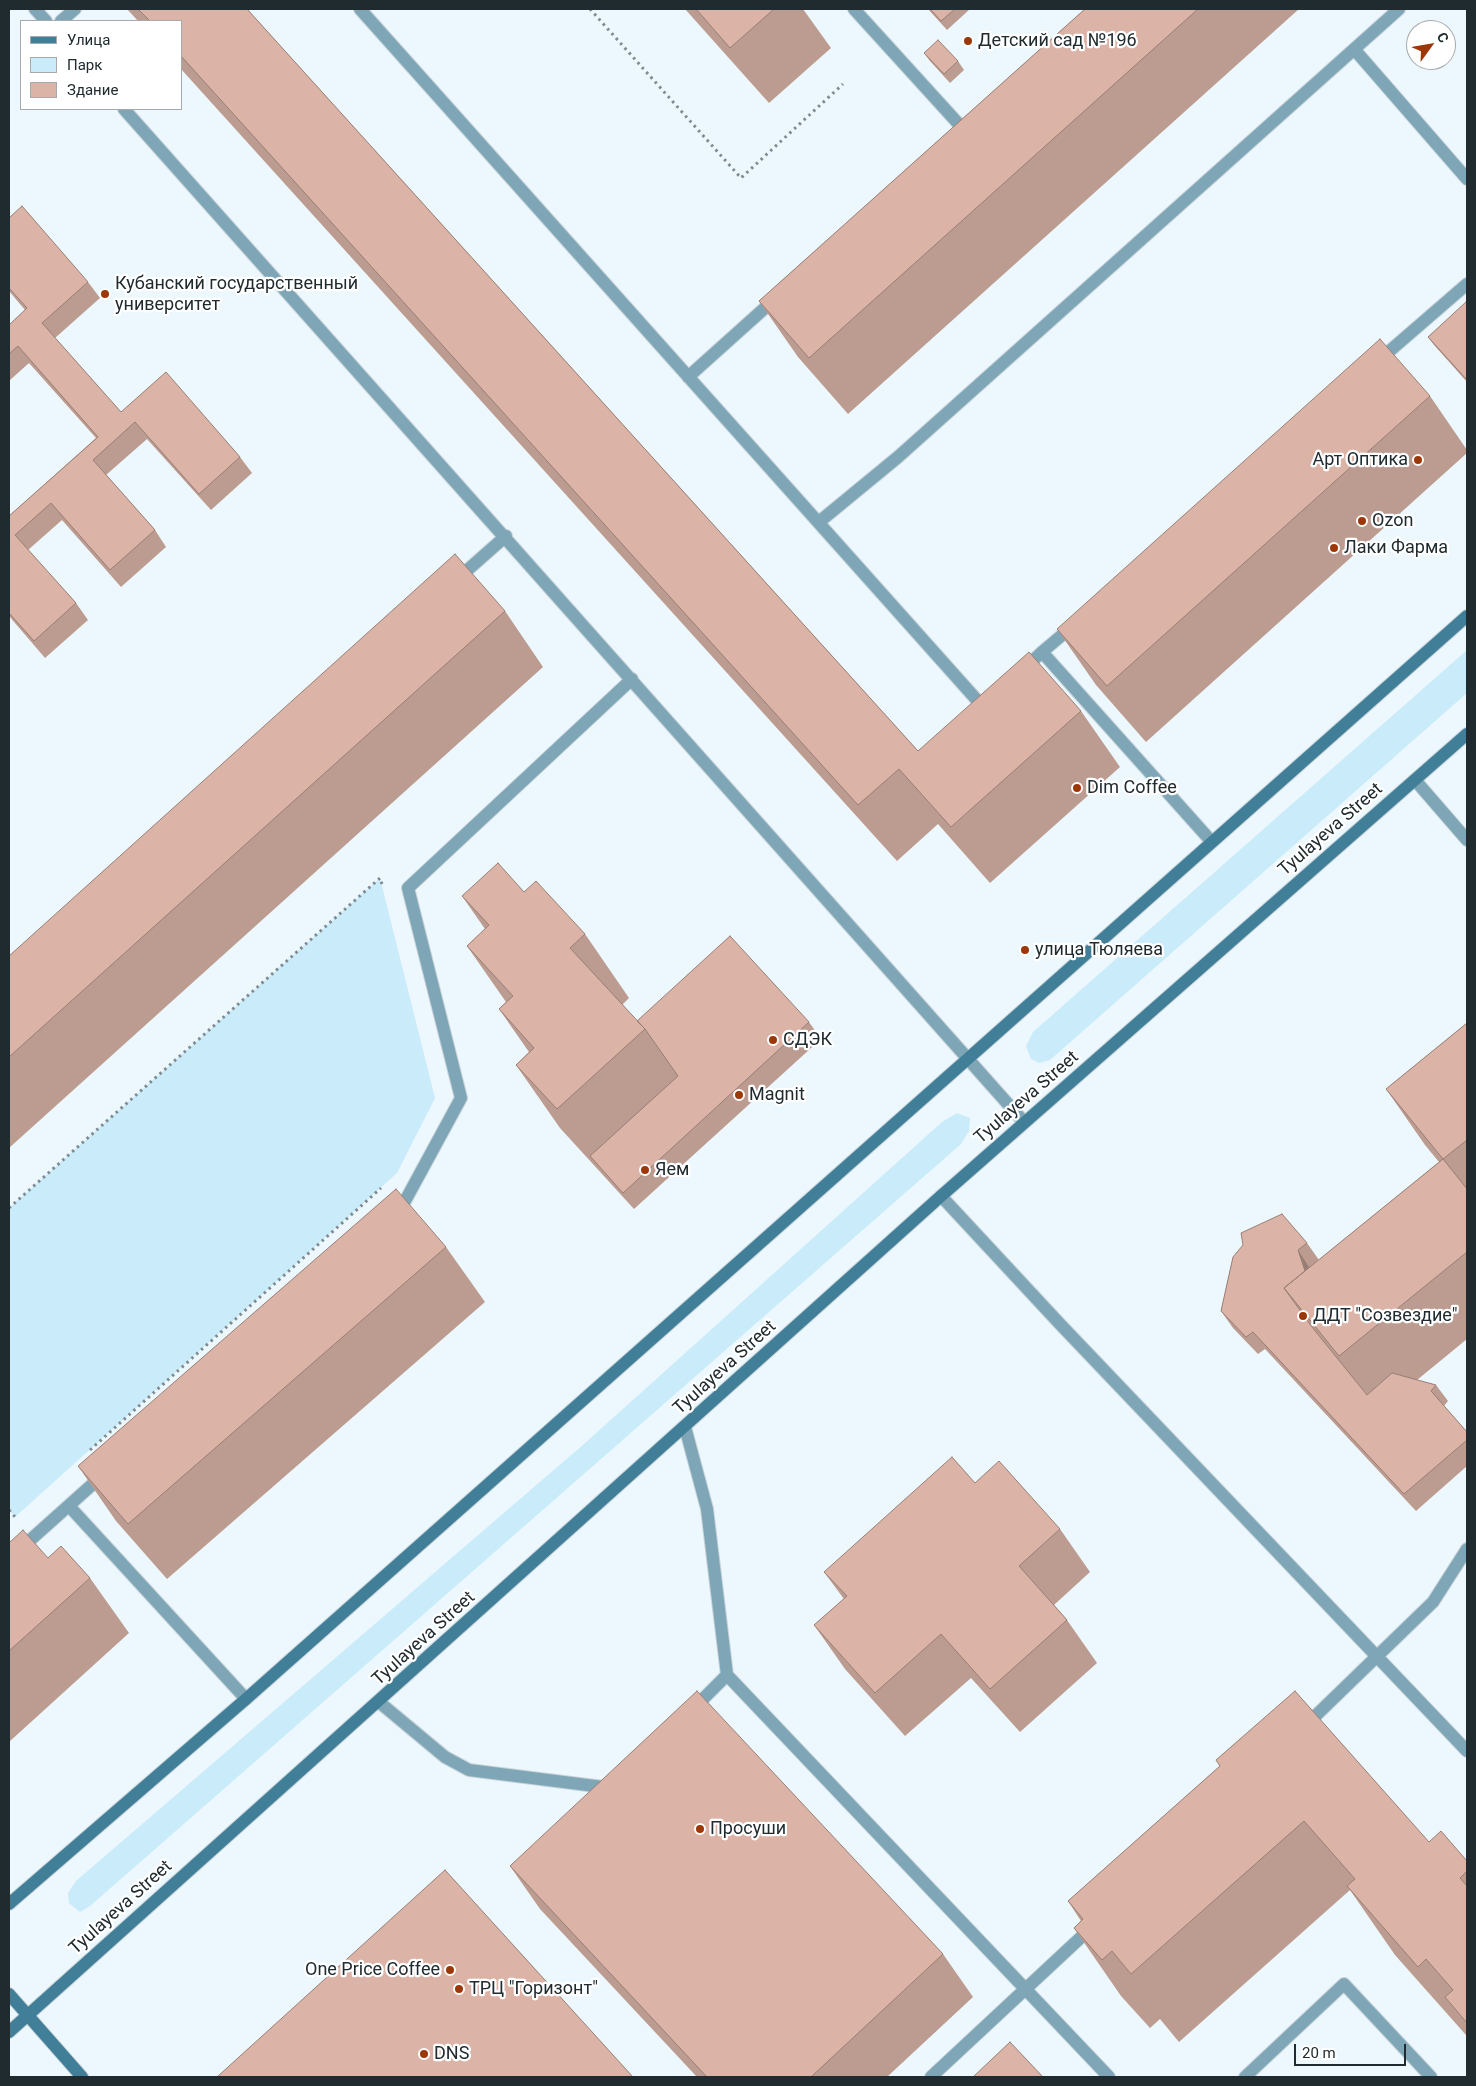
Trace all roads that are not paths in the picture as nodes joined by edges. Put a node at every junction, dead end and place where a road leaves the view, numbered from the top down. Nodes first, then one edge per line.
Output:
1 (35, 9) edge
2 (74, 9) edge
3 (360, 9) edge
4 (854, 9) edge
5 (1399, 9) edge
6 (45, 20) edge
7 (62, 20) edge
8 (1354, 48) junction
9 (125, 110) edge
10 (965, 131) edge
11 (1467, 179) edge
12 (1467, 284) edge
13 (783, 292) edge
14 (1370, 368) edge
15 (688, 377) junction
16 (819, 522) junction
17 (506, 536) junction
18 (446, 589) edge
19 (1087, 613) edge
20 (1467, 616) edge
21 (1042, 652) junction
22 (632, 679) junction
23 (1010, 683) edge
24 (997, 695) edge
25 (1467, 734) edge
26 (1415, 780) junction
27 (1467, 840) edge
28 (1212, 841) junction
29 (968, 1058) junction
30 (1024, 1122) junction
31 (941, 1196) junction
32 (389, 1223) edge
33 (686, 1427) junction
34 (114, 1466) edge
35 (69, 1506) junction
36 (1467, 1549) edge
37 (9, 1559) edge
38 (1378, 1657) junction
39 (727, 1674) junction
40 (246, 1699) junction
41 (379, 1702) junction
42 (679, 1722) edge
43 (1298, 1732) edge
44 (1467, 1751) edge
45 (617, 1782) edge
46 (9, 1904) edge
47 (1104, 1916) edge
48 (1024, 1990) junction
49 (9, 1994) edge
50 (27, 2015) junction
51 (9, 2032) edge
52 (82, 2077) edge
53 (931, 2077) edge
54 (1109, 2077) edge
55 (1246, 2077) edge
56 (1431, 2077) edge

1 - 6 lane
2 - 7 lane
3 - 15 lane
4 - 10 lane
5 - 8 lane
8 - 11 lane
8 - 16 lane
9 - 17 lane
12 - 14 lane
13 - 15 lane
15 - 16 lane
16 - 24 lane
17 - 18 lane
17 - 22 lane
19 - 21 lane
20 - 28 main road
21 - 23 lane
21 - 28 lane
22 - 29 lane
22 - 32 lane
25 - 26 main road, Tyulayeva Street
26 - 27 lane
26 - 30 main road, Tyulayeva Street
28 - 29 main road
29 - 30 lane
29 - 40 main road
30 - 31 main road, Tyulayeva Street
31 - 33 main road, Tyulayeva Street
31 - 38 lane
33 - 39 lane
33 - 41 main road, Tyulayeva Street
34 - 35 lane
35 - 37 lane
35 - 40 lane
36 - 38 lane
38 - 43 lane
38 - 44 lane
39 - 42 lane
39 - 48 lane
40 - 46 main road
41 - 45 lane
41 - 50 main road, Tyulayeva Street
47 - 48 lane
48 - 53 lane
48 - 54 lane
49 - 50 main road
50 - 51 main road, Tyulayeva Street
50 - 52 main road
55 - 56 lane

